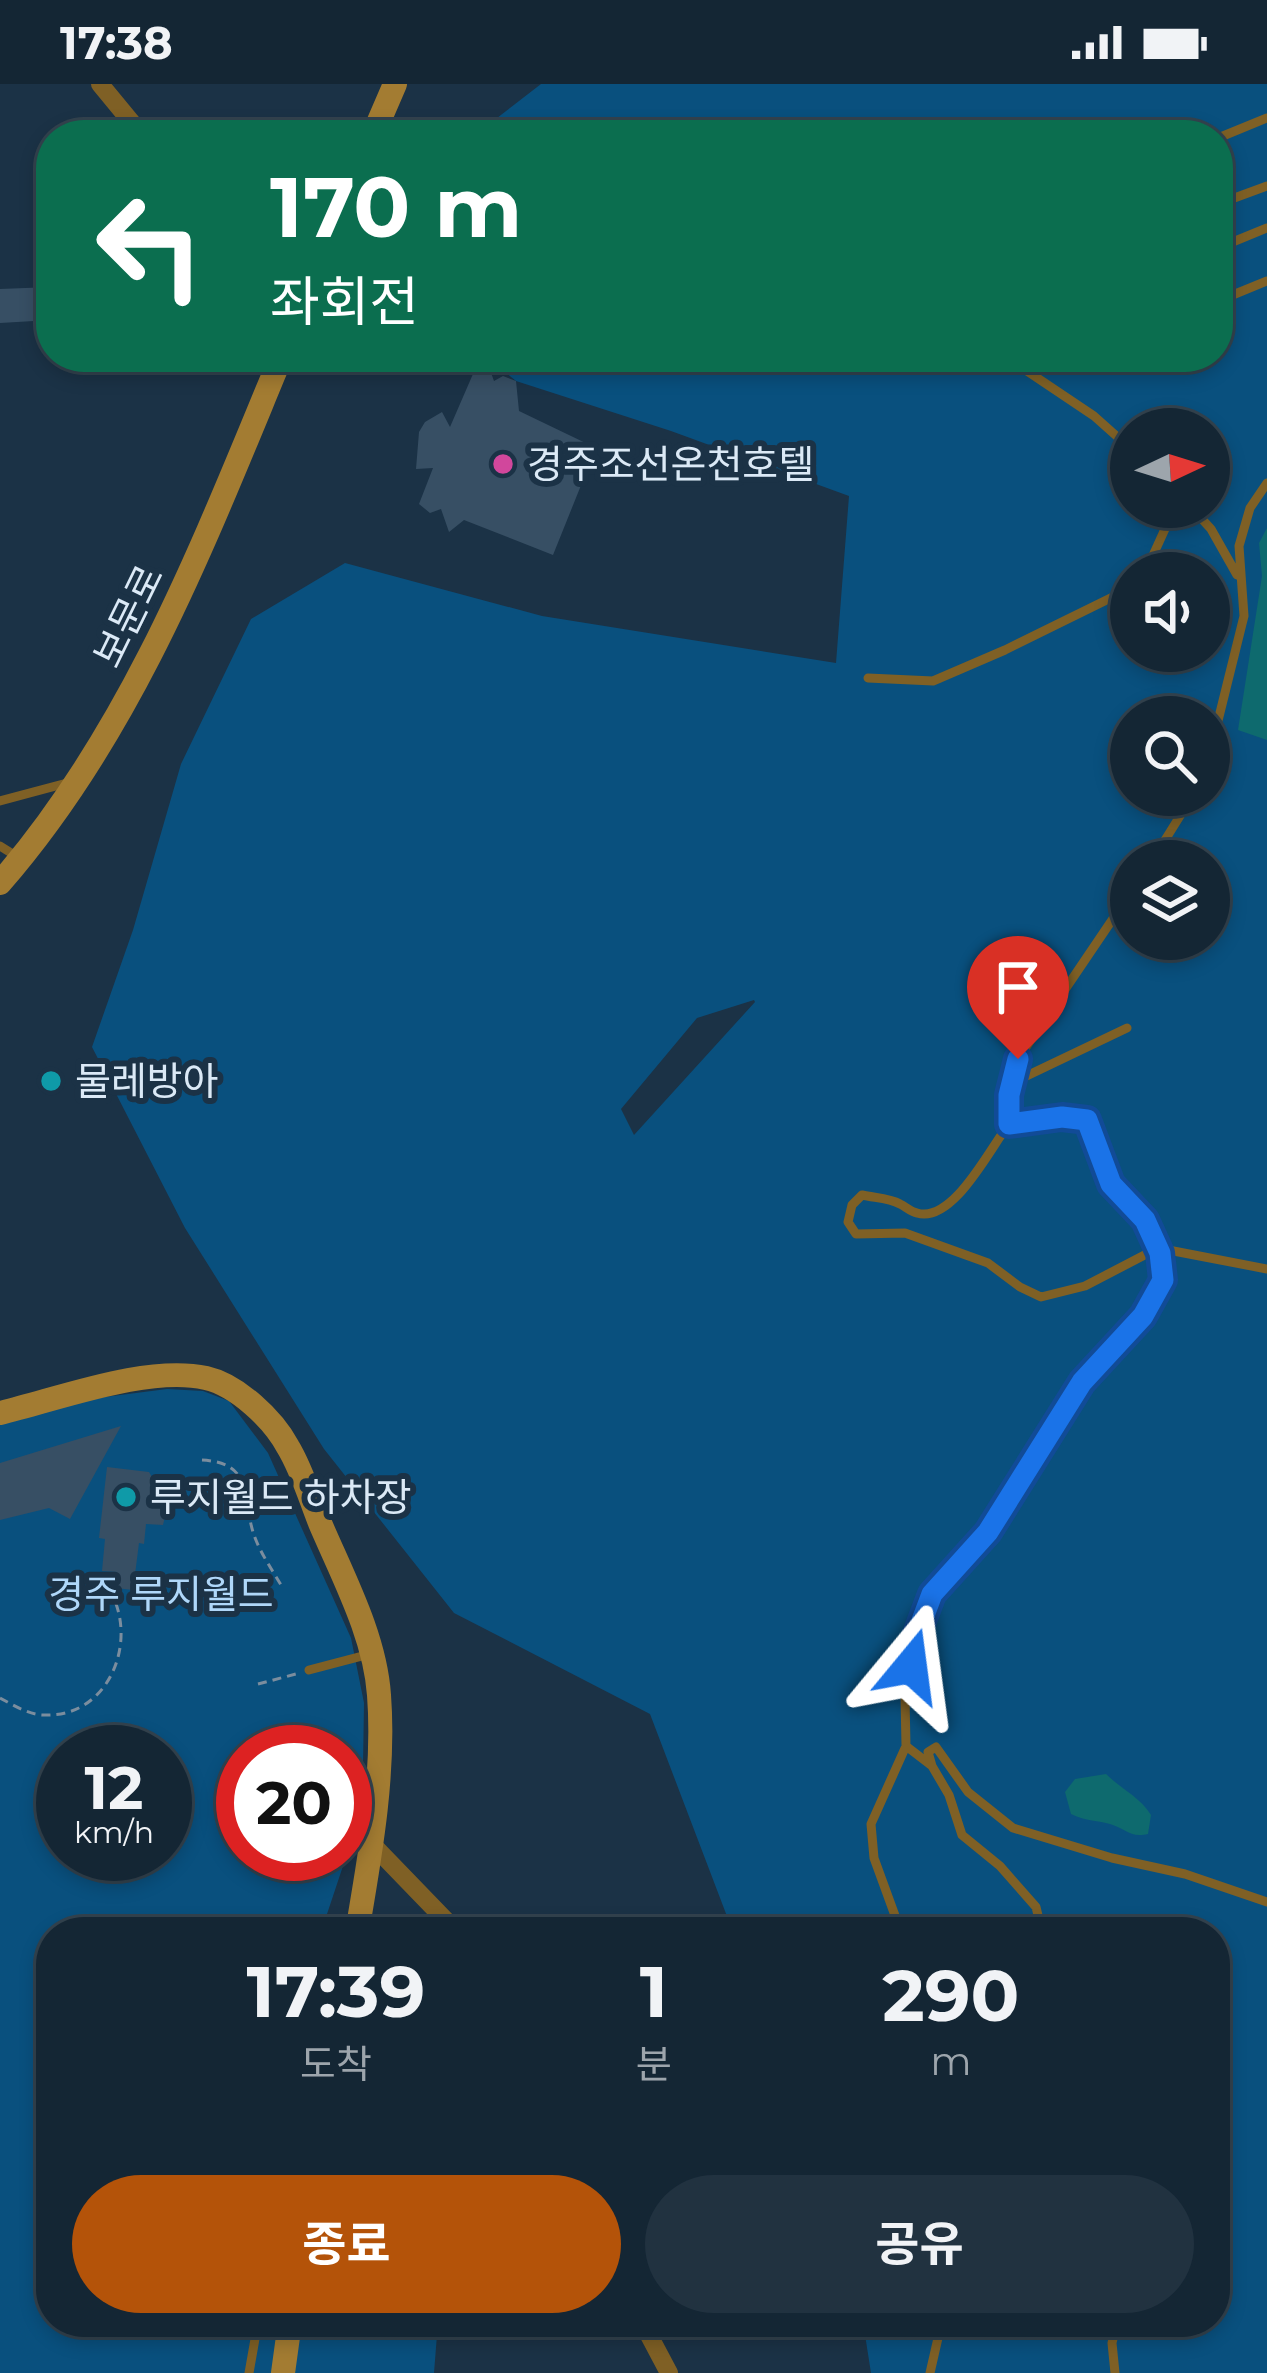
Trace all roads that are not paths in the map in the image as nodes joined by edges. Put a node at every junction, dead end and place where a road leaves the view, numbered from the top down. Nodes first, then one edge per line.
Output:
1 (100, 84) edge
2 (395, 84) edge
3 (1267, 118) edge
4 (130, 120) edge
5 (379, 120) edge
6 (1233, 132) edge
7 (1267, 186) edge
8 (1233, 198) edge
9 (1267, 228) edge
10 (1233, 242) edge
11 (1267, 281) edge
12 (1233, 295) edge
13 (274, 372) edge
14 (1029, 372) edge
15 (1110, 430) edge
16 (1267, 483) edge
17 (1209, 528) edge
18 (1239, 580) junction
19 (1110, 598) edge
20 (868, 678) dead end
21 (1224, 696) edge
22 (78, 780) junction
23 (0, 801) edge
24 (10, 852) edge
25 (0, 883) edge
26 (1110, 923) edge
27 (1127, 1028) dead end
28 (1012, 1083) junction
29 (1009, 1124) junction
30 (1158, 1248) junction
31 (1267, 1269) edge
32 (0, 1413) edge
33 (370, 1654) junction
34 (309, 1670) road end
35 (906, 1747) junction
36 (932, 1766) junction
37 (372, 1809) edge
38 (372, 1844) edge
39 (363, 1881) edge
40 (1267, 1902) edge
41 (356, 1917) edge
42 (442, 1917) edge
43 (896, 1917) edge
44 (1039, 1917) edge
45 (255, 2337) edge
46 (287, 2337) edge
47 (650, 2337) edge
48 (939, 2337) edge
49 (1113, 2337) edge
50 (281, 2371) edge
51 (249, 2373) edge
52 (669, 2373) edge
53 (930, 2373) edge
54 (1115, 2373) edge

1 - 4 street
2 - 5 main road
3 - 6 lane
7 - 8 lane
9 - 10 lane
11 - 12 lane
13 - 22 main road, 보문로
14 - 15 lane
16 - 18 lane
17 - 18 lane
18 - 21 lane
19 - 20 lane
22 - 23 lane
22 - 24 main road, 보문로
24 - 25 main road, 보문로
26 - 28 lane
27 - 28 lane
28 - 29 lane
29 - 30 lane
29 - 30 lane
30 - 31 lane
30 - 35 lane
32 - 33 main road
33 - 34 lane
33 - 37 main road
35 - 36 lane
35 - 43 lane
36 - 40 lane
36 - 44 lane
38 - 42 street
39 - 41 main road
45 - 51 lane
46 - 50 main road
47 - 52 street
48 - 53 lane
49 - 54 lane

